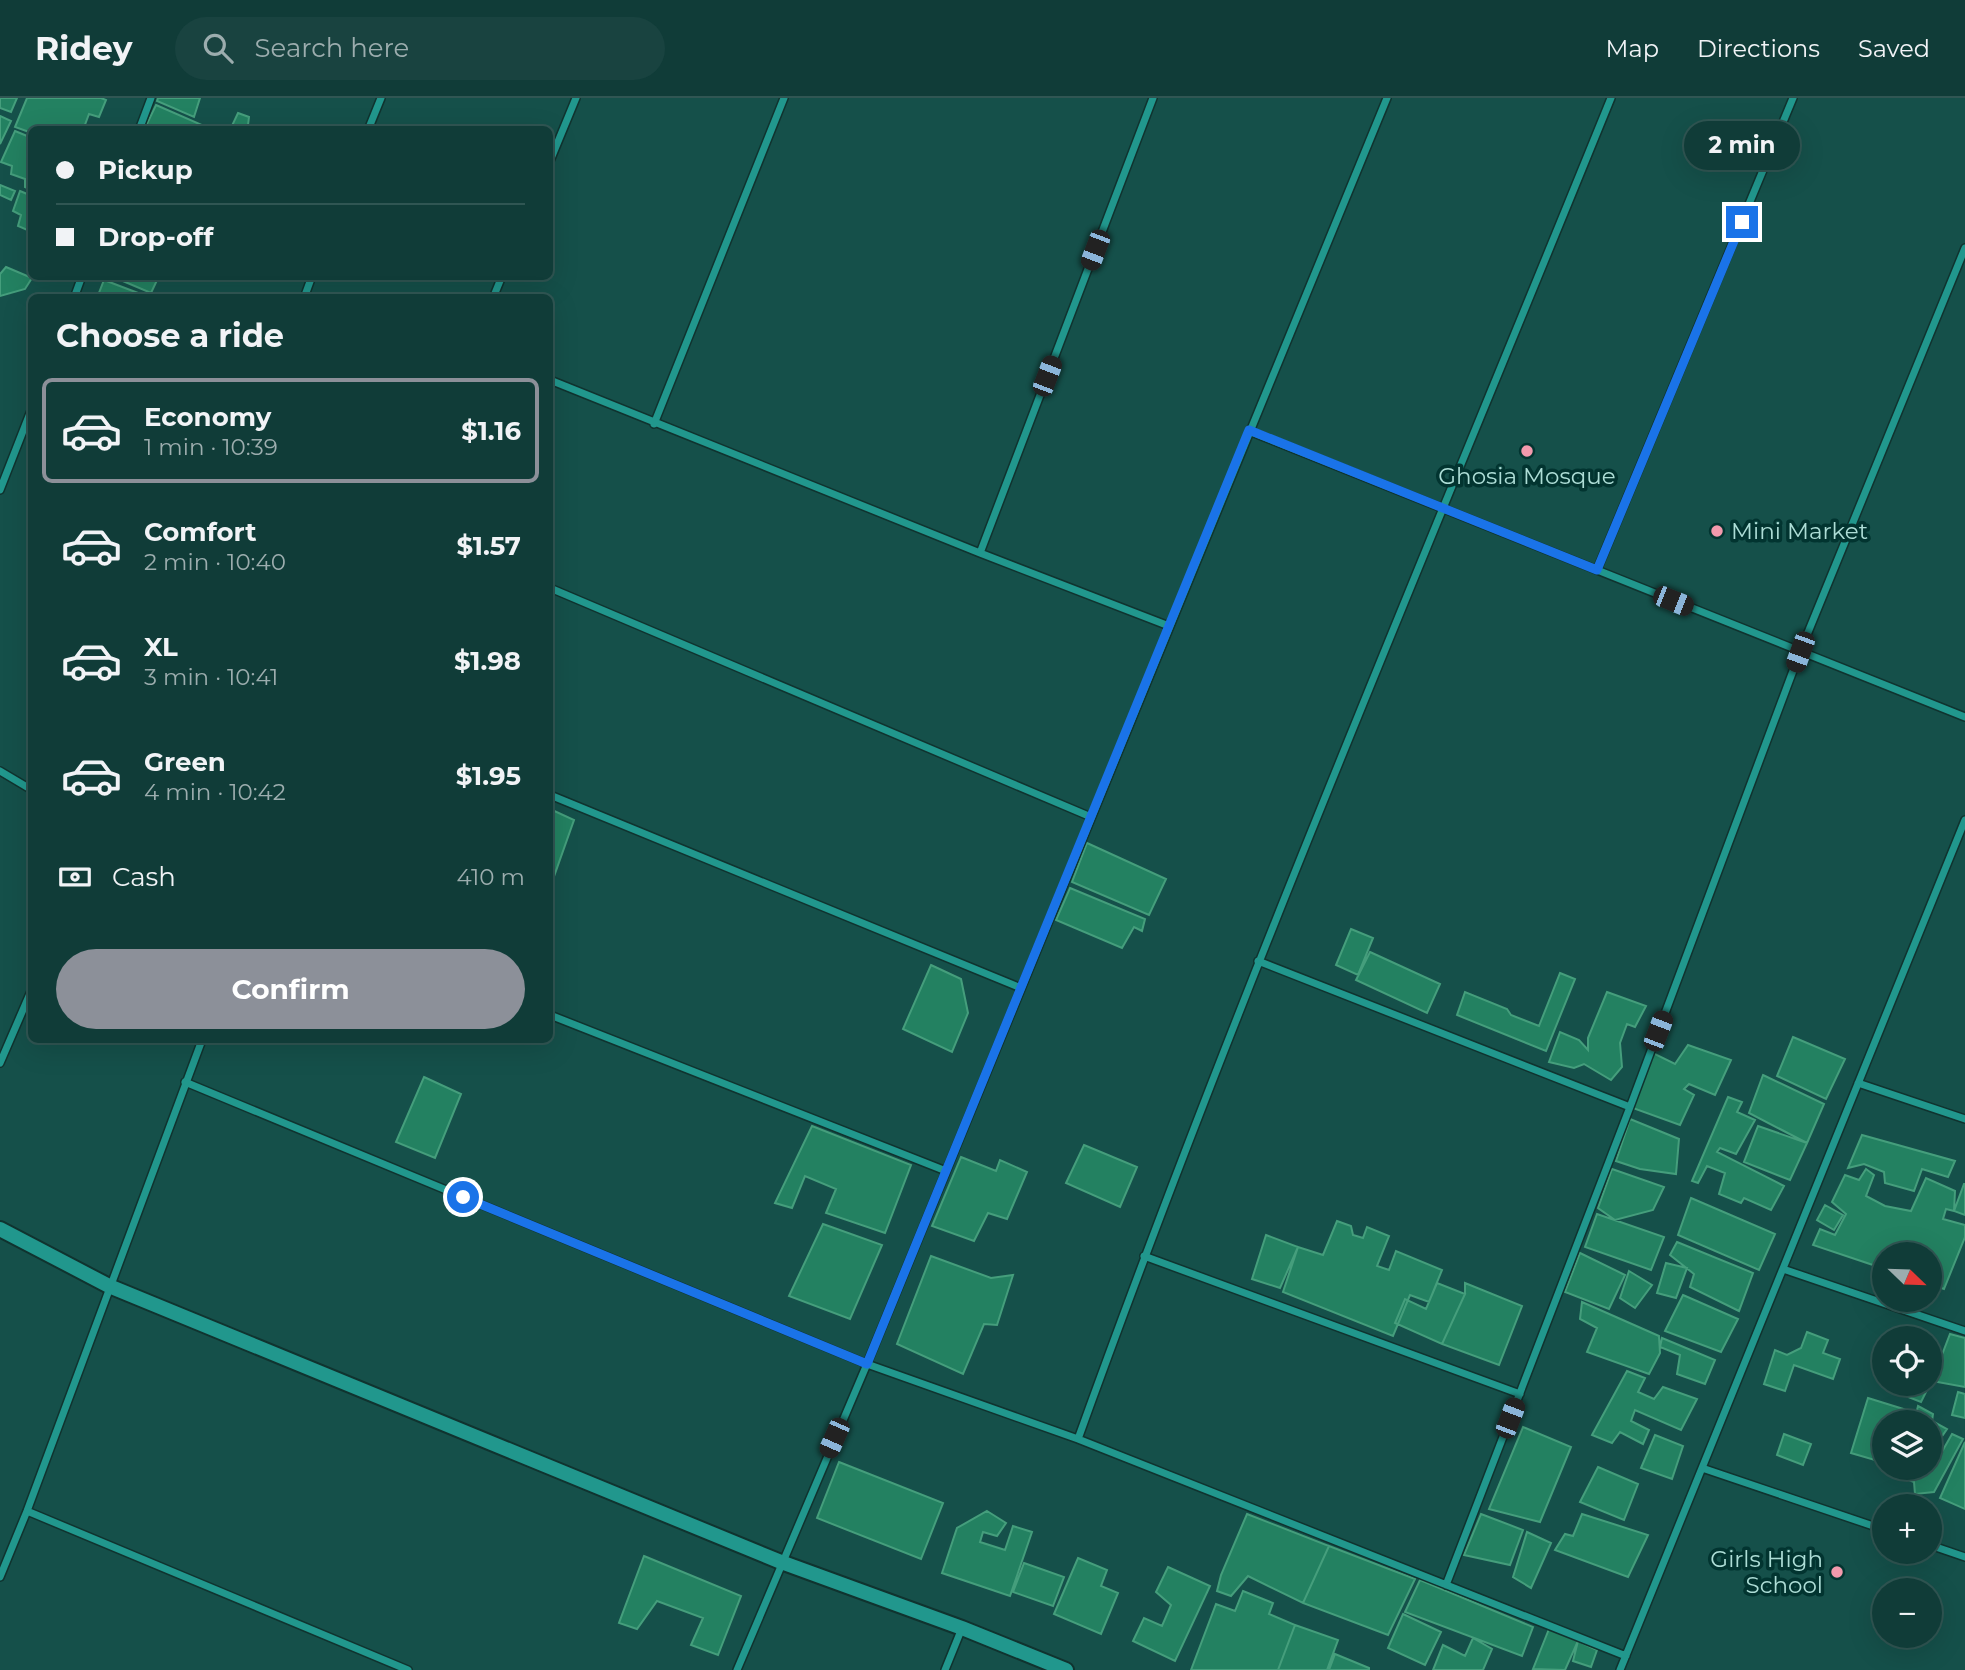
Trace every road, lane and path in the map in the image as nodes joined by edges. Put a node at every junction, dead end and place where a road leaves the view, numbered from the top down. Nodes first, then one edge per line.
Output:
1 (151, 98) edge
2 (381, 98) edge
3 (576, 98) edge
4 (784, 98) edge
5 (1153, 98) edge
6 (1387, 98) edge
7 (1611, 98) edge
8 (1793, 98) edge
9 (140, 126) edge
10 (370, 126) edge
11 (553, 154) edge
12 (1965, 248) edge
13 (553, 381) edge
14 (28, 418) edge
15 (654, 424) junction
16 (1249, 430) junction
17 (0, 490) edge
18 (1444, 509) junction
19 (980, 553) junction
20 (1597, 570) junction
21 (553, 589) edge
22 (1169, 626) junction
23 (1800, 652) junction
24 (1965, 717) edge
25 (0, 771) edge
26 (28, 788) edge
27 (553, 796) edge
28 (1091, 817) junction
29 (1965, 820) edge
30 (1258, 961) junction
31 (1021, 988) junction
32 (28, 998) edge
33 (553, 1016) edge
34 (201, 1043) edge
35 (0, 1063) edge
36 (185, 1082) junction
37 (1858, 1083) junction
38 (1630, 1107) junction
39 (1965, 1119) edge
40 (946, 1171) junction
41 (0, 1229) edge
42 (1143, 1256) junction
43 (1783, 1269) junction
44 (109, 1286) junction
45 (1965, 1331) edge
46 (867, 1364) junction
47 (1520, 1394) junction
48 (1078, 1439) junction
49 (1702, 1468) junction
50 (27, 1511) junction
51 (1872, 1526) edge
52 (1942, 1549) edge
53 (1965, 1557) edge
54 (780, 1562) junction
55 (0, 1577) edge
56 (1446, 1585) junction
57 (962, 1628) junction
58 (1626, 1656) junction
59 (408, 1670) edge
60 (737, 1670) edge
61 (945, 1670) edge
62 (1066, 1670) edge
63 (1620, 1670) edge

1 - 9 street
2 - 10 street
3 - 11 street
4 - 15 street
5 - 19 street
6 - 16 street
7 - 18 street
8 - 20 street
12 - 23 street
13 - 15 street
14 - 17 street
15 - 19 street
16 - 18 street
16 - 22 street
18 - 20 street
18 - 30 street
19 - 22 street
20 - 23 street
21 - 28 street
22 - 28 street
23 - 24 street
23 - 38 street
25 - 26 street
27 - 31 street
28 - 31 street
29 - 37 street
30 - 38 street
30 - 42 street
31 - 40 street
32 - 35 street
33 - 40 street
34 - 36 street
36 - 44 street
36 - 46 street
37 - 39 street
37 - 43 street
38 - 47 street
40 - 46 street
41 - 44 main road
42 - 47 street
42 - 48 street
43 - 45 street
43 - 49 street
44 - 50 street
44 - 54 main road
46 - 48 street
46 - 54 street
47 - 56 street
48 - 56 street
49 - 51 street
49 - 58 street
50 - 55 street
50 - 59 street
52 - 53 street
54 - 57 main road
54 - 60 street
56 - 58 street
57 - 61 street
57 - 62 main road
58 - 63 street

